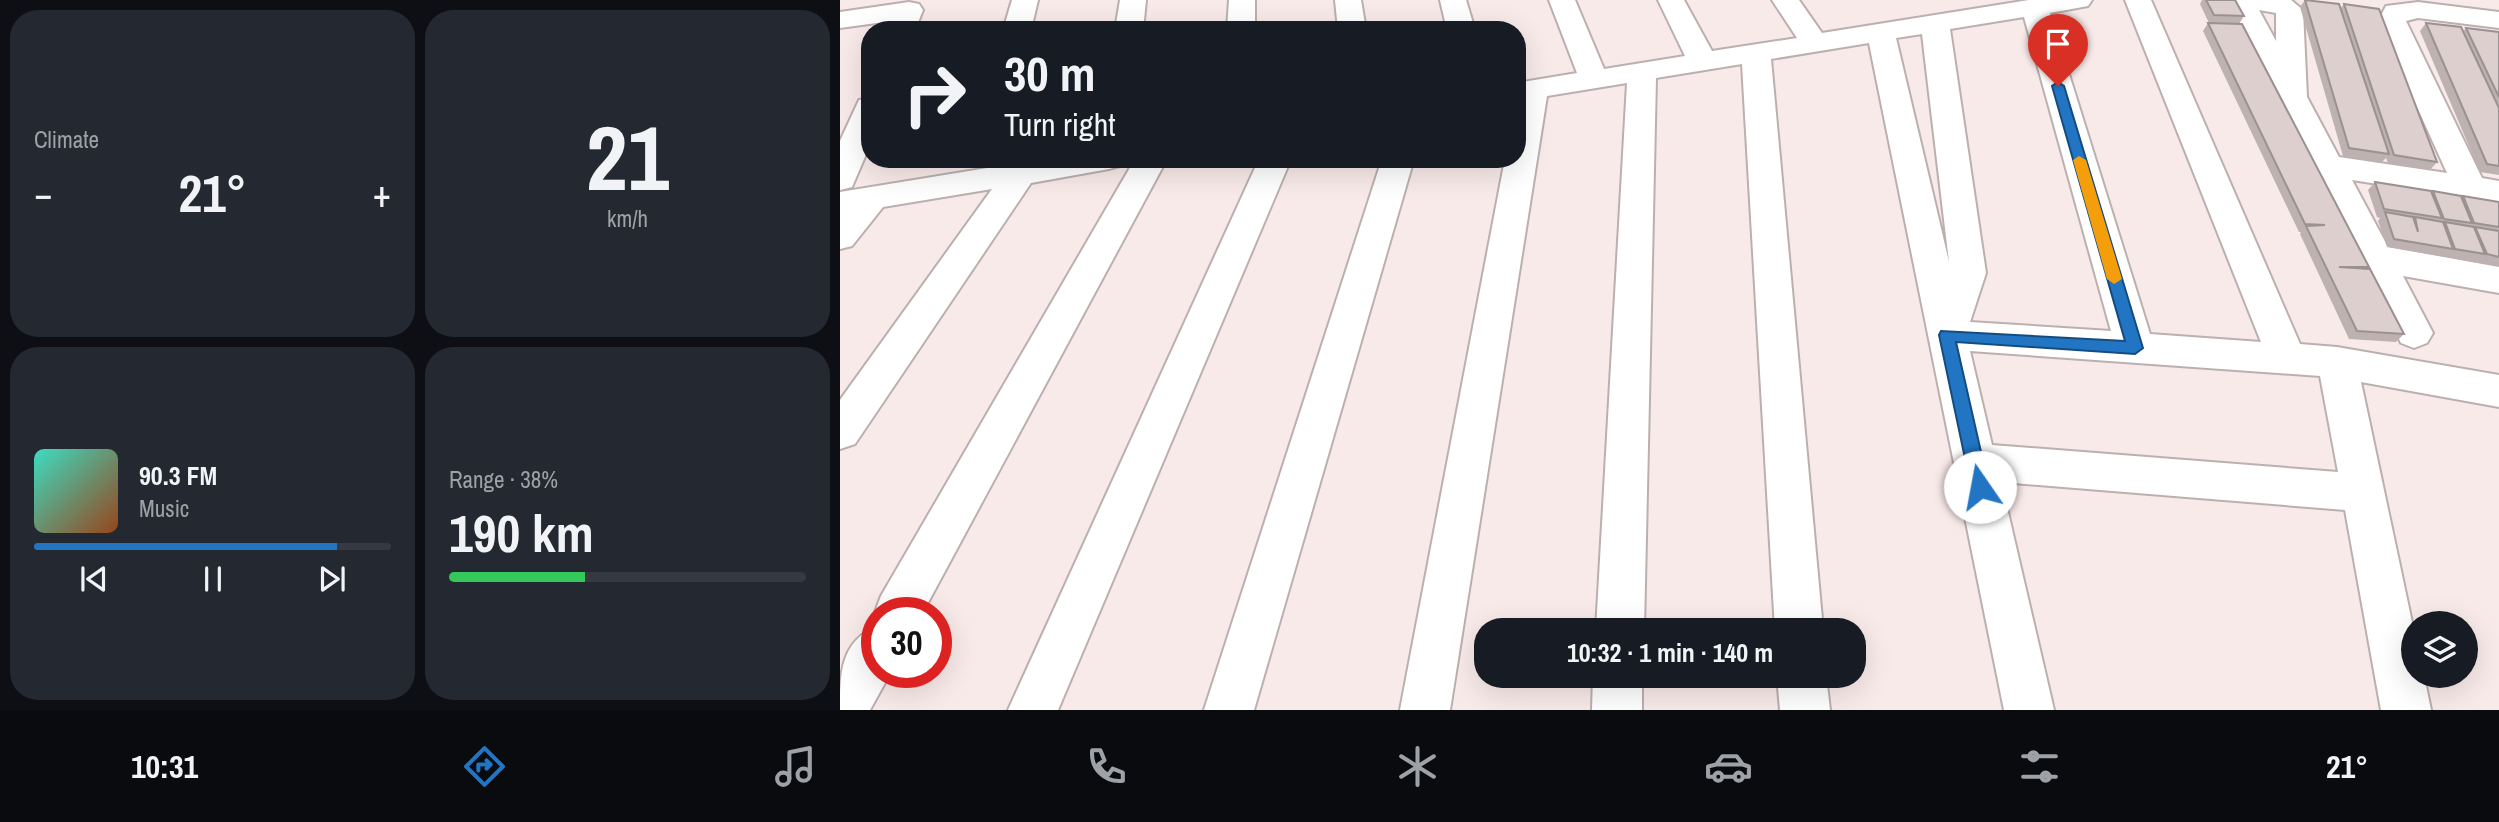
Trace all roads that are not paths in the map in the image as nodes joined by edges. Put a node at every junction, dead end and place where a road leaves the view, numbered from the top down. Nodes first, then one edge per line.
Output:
1 (1025, 0) edge
2 (1133, 0) edge
3 (1242, 0) edge
4 (1348, 0) edge
5 (1453, 0) edge
6 (1562, 0) edge
7 (1671, 0) edge
8 (1785, 0) edge
9 (2079, 0) edge
10 (2137, 0) edge
11 (2494, 0) edge
12 (2019, 6) edge
13 (2499, 10) edge
14 (840, 20) edge
15 (2499, 20) edge
16 (905, 21) edge
17 (1019, 21) edge
18 (1130, 21) edge
19 (1241, 21) edge
20 (1351, 21) edge
21 (1459, 21) edge
22 (1935, 24) junction
23 (1881, 33) junction
24 (1815, 43) junction
25 (1756, 53) junction
26 (1703, 62) junction
27 (1642, 72) junction
28 (1594, 80) junction
29 (1526, 91) edge
30 (2292, 96) dead end
31 (861, 129) edge
32 (2330, 166) junction
33 (1056, 168) edge
34 (1146, 168) edge
35 (1271, 168) edge
36 (1395, 168) edge
37 (1513, 168) edge
38 (978, 170) edge
39 (1020, 174) junction
40 (840, 179) edge
41 (2485, 190) edge
42 (856, 201) edge
43 (840, 237) edge
44 (2377, 258) junction
45 (2499, 280) edge
46 (2414, 333) dead end
47 (1947, 335) junction
48 (2135, 348) junction
49 (2287, 359) junction
50 (2337, 362) junction
51 (2498, 393) edge
52 (840, 432) edge
53 (1975, 462) junction
54 (2363, 493) junction
55 (906, 597) edge
56 (1620, 618) edge
57 (1798, 618) edge
58 (861, 678) edge
59 (1618, 688) edge
60 (1803, 688) edge
61 (843, 710) edge
62 (1033, 710) edge
63 (1228, 710) edge
64 (1425, 710) edge
65 (1617, 710) edge
66 (1805, 710) edge
67 (2029, 710) edge
68 (2406, 710) edge

1 - 17 street
2 - 18 street
3 - 19 street
4 - 20 street
5 - 21 street
6 - 28 street
7 - 26 street
8 - 24 street
9 - 12 street
10 - 49 street
11 - 13 street
12 - 22 street
12 - 48 street
14 - 16 street
15 - 41 street
22 - 23 street
22 - 47 street
23 - 24 street
23 - 47 street
24 - 25 street
25 - 26 street
25 - 57 street
26 - 27 street
27 - 28 street
27 - 56 street
28 - 29 street
30 - 32 street
31 - 40 street
32 - 41 street
32 - 44 street
33 - 39 street
34 - 55 street
35 - 62 street
36 - 63 street
37 - 64 street
38 - 39 street
38 - 42 street
39 - 52 street
42 - 43 street
44 - 45 street
44 - 46 street
47 - 48 street
47 - 53 street
48 - 49 street
49 - 50 street
50 - 51 street
50 - 54 street
53 - 54 street
53 - 67 street
54 - 68 street
58 - 61 street
59 - 65 street
60 - 66 street

